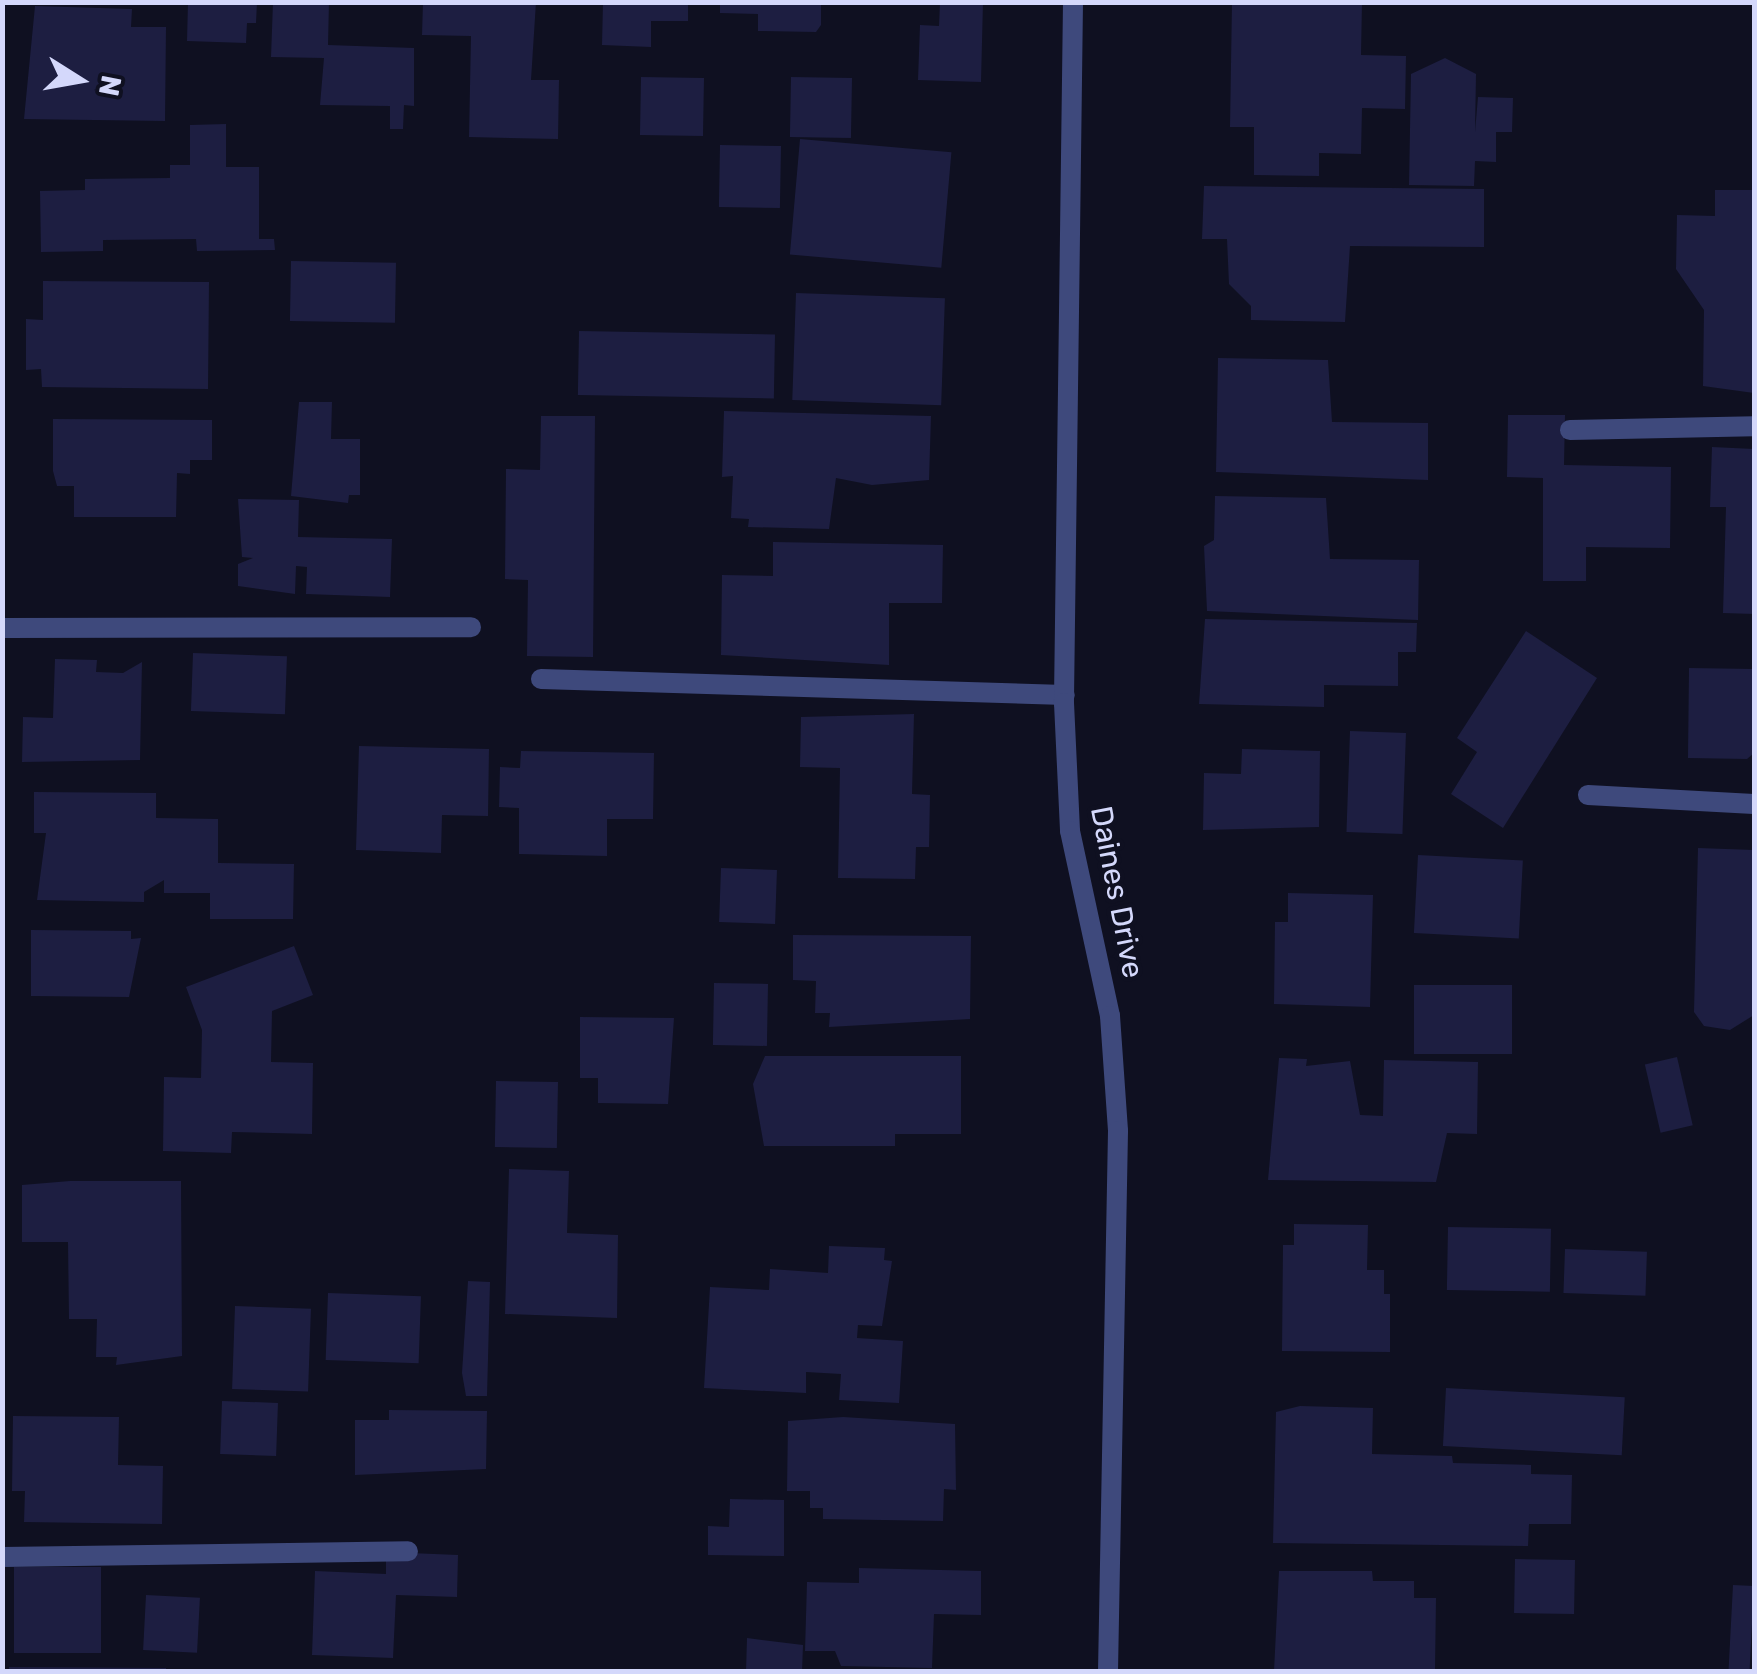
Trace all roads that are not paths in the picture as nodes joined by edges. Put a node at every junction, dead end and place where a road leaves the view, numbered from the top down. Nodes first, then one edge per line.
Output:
1 (1073, 2) edge
2 (1754, 426) edge
3 (1570, 430) dead end
4 (471, 627) dead end
5 (2, 628) edge
6 (542, 680) dead end
7 (1065, 696) junction
8 (1588, 796) dead end
9 (1754, 804) edge
10 (408, 1552) dead end
11 (2, 1556) edge
12 (1108, 1672) edge

1 - 7 street, Daines Drive
2 - 3 street
4 - 5 street
6 - 7 street
7 - 12 street, Daines Drive
8 - 9 street
10 - 11 street

